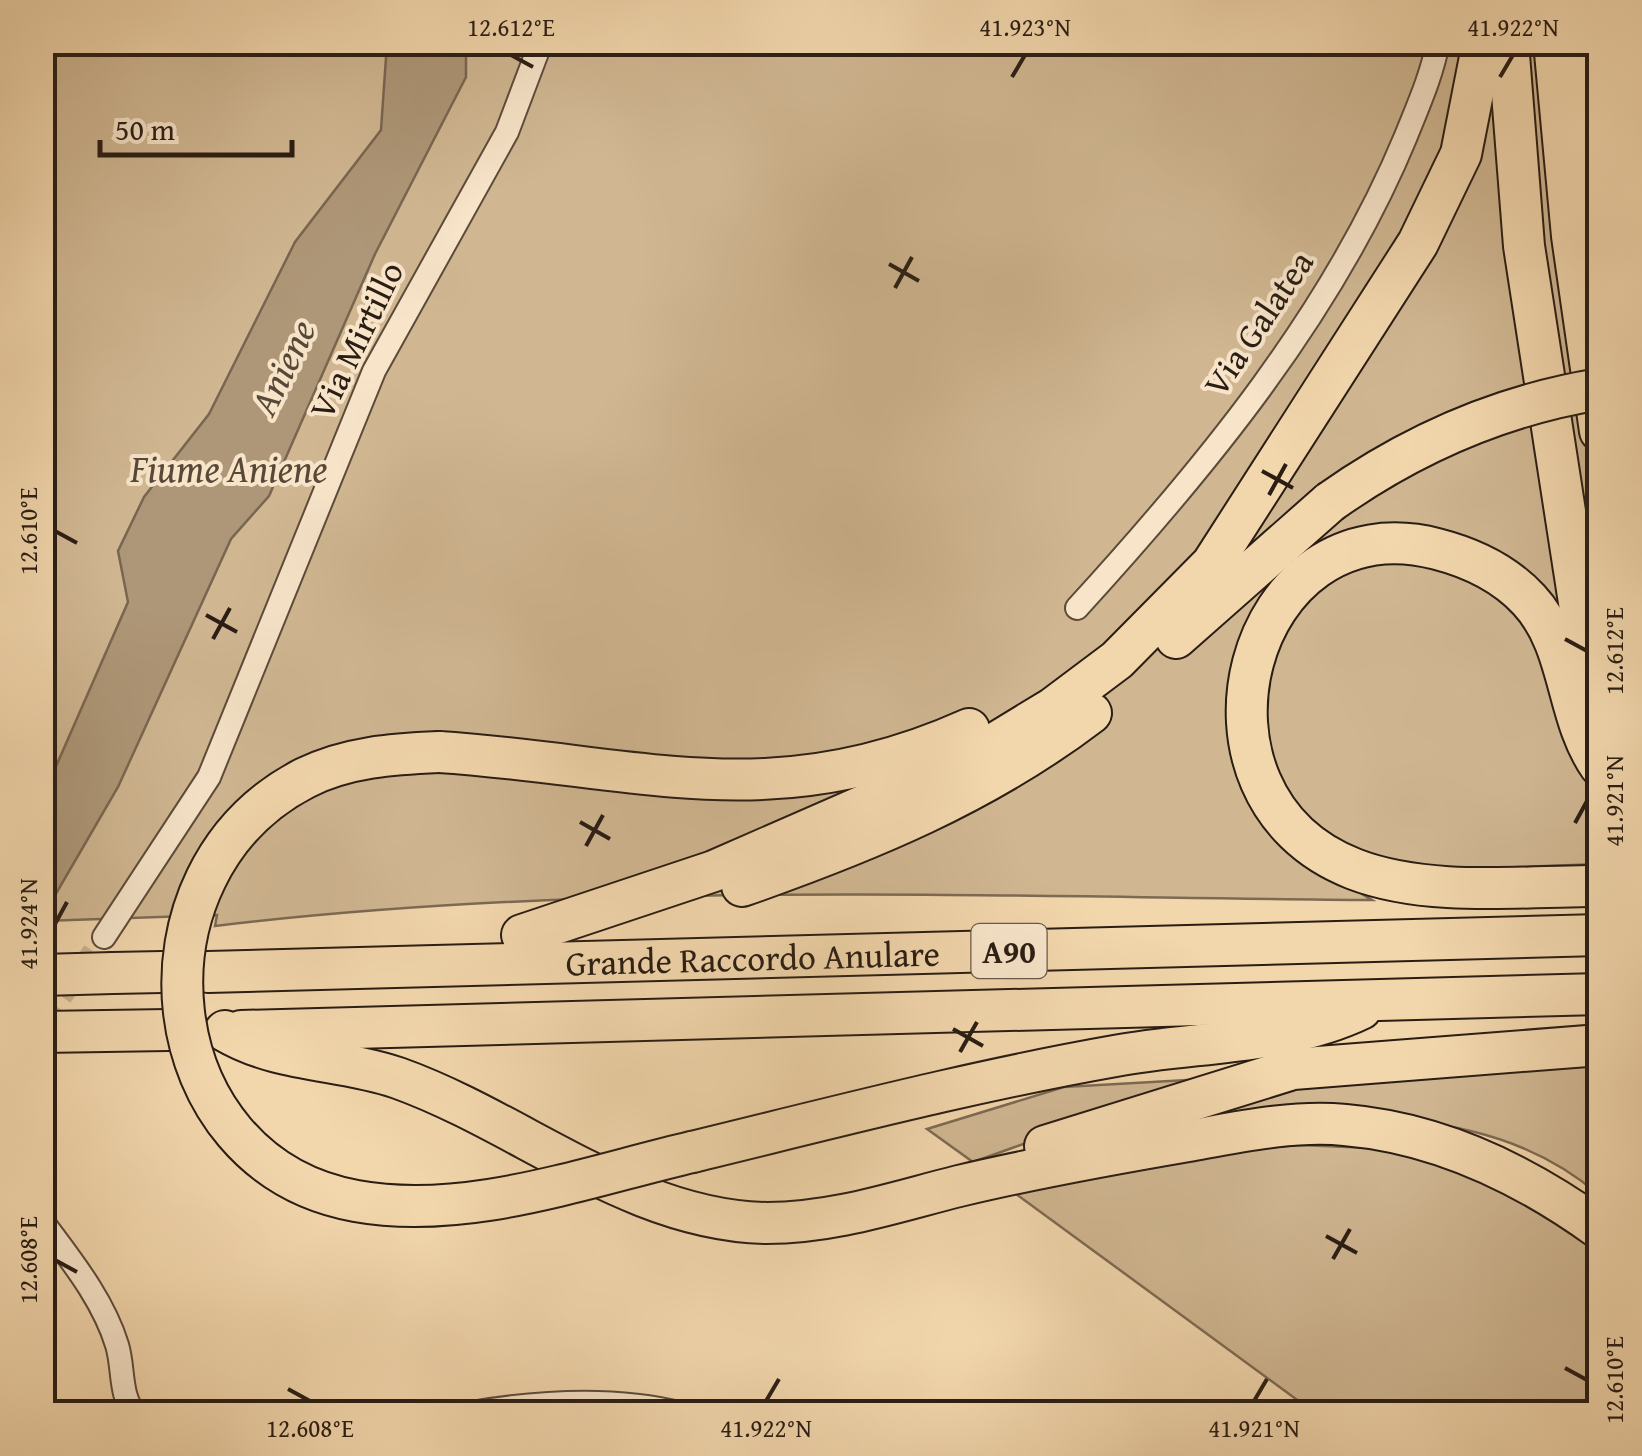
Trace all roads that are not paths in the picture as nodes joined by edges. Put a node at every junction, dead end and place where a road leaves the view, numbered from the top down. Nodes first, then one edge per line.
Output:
1 (542, 42) edge
2 (1438, 42) edge
3 (1483, 42) edge
4 (1508, 42) edge
5 (1554, 42) edge
6 (1589, 42) edge
7 (1600, 168) edge
8 (1600, 388) edge
9 (1600, 431) edge
10 (1278, 454) junction
11 (1077, 608) dead end
12 (1600, 733) edge
13 (1600, 766) edge
14 (1588, 886) dead end
15 (522, 935) junction
16 (1600, 935) edge
17 (108, 955) junction
18 (418, 967) junction
19 (162, 972) dead end
20 (208, 972) dead end
21 (42, 975) edge
22 (1600, 994) edge
23 (1380, 999) junction
24 (168, 1030) dead end
25 (42, 1032) edge
26 (1600, 1045) edge
27 (961, 1186) junction
28 (42, 1221) edge
29 (1600, 1230) edge
30 (135, 1414) edge
31 (466, 1414) edge
32 (682, 1414) edge

1 - 17 street, Via Mirtillo
2 - 11 street, Via Galatea
3 - 10 highway
4 - 12 highway
5 - 9 highway
6 - 7 highway
8 - 15 highway, bridge
10 - 15 highway
10 - 23 highway, bridge
13 - 14 highway
15 - 18 highway
16 - 18 highway, Grande Raccordo Anulare / A90
17 - 19 highway
17 - 21 highway, bridge
18 - 20 highway, Grande Raccordo Anulare / A90
22 - 23 highway, Grande Raccordo Anulare / A90
23 - 27 highway, Grande Raccordo Anulare / A90
24 - 25 highway
26 - 27 highway
27 - 29 highway
28 - 30 street
31 - 32 street

